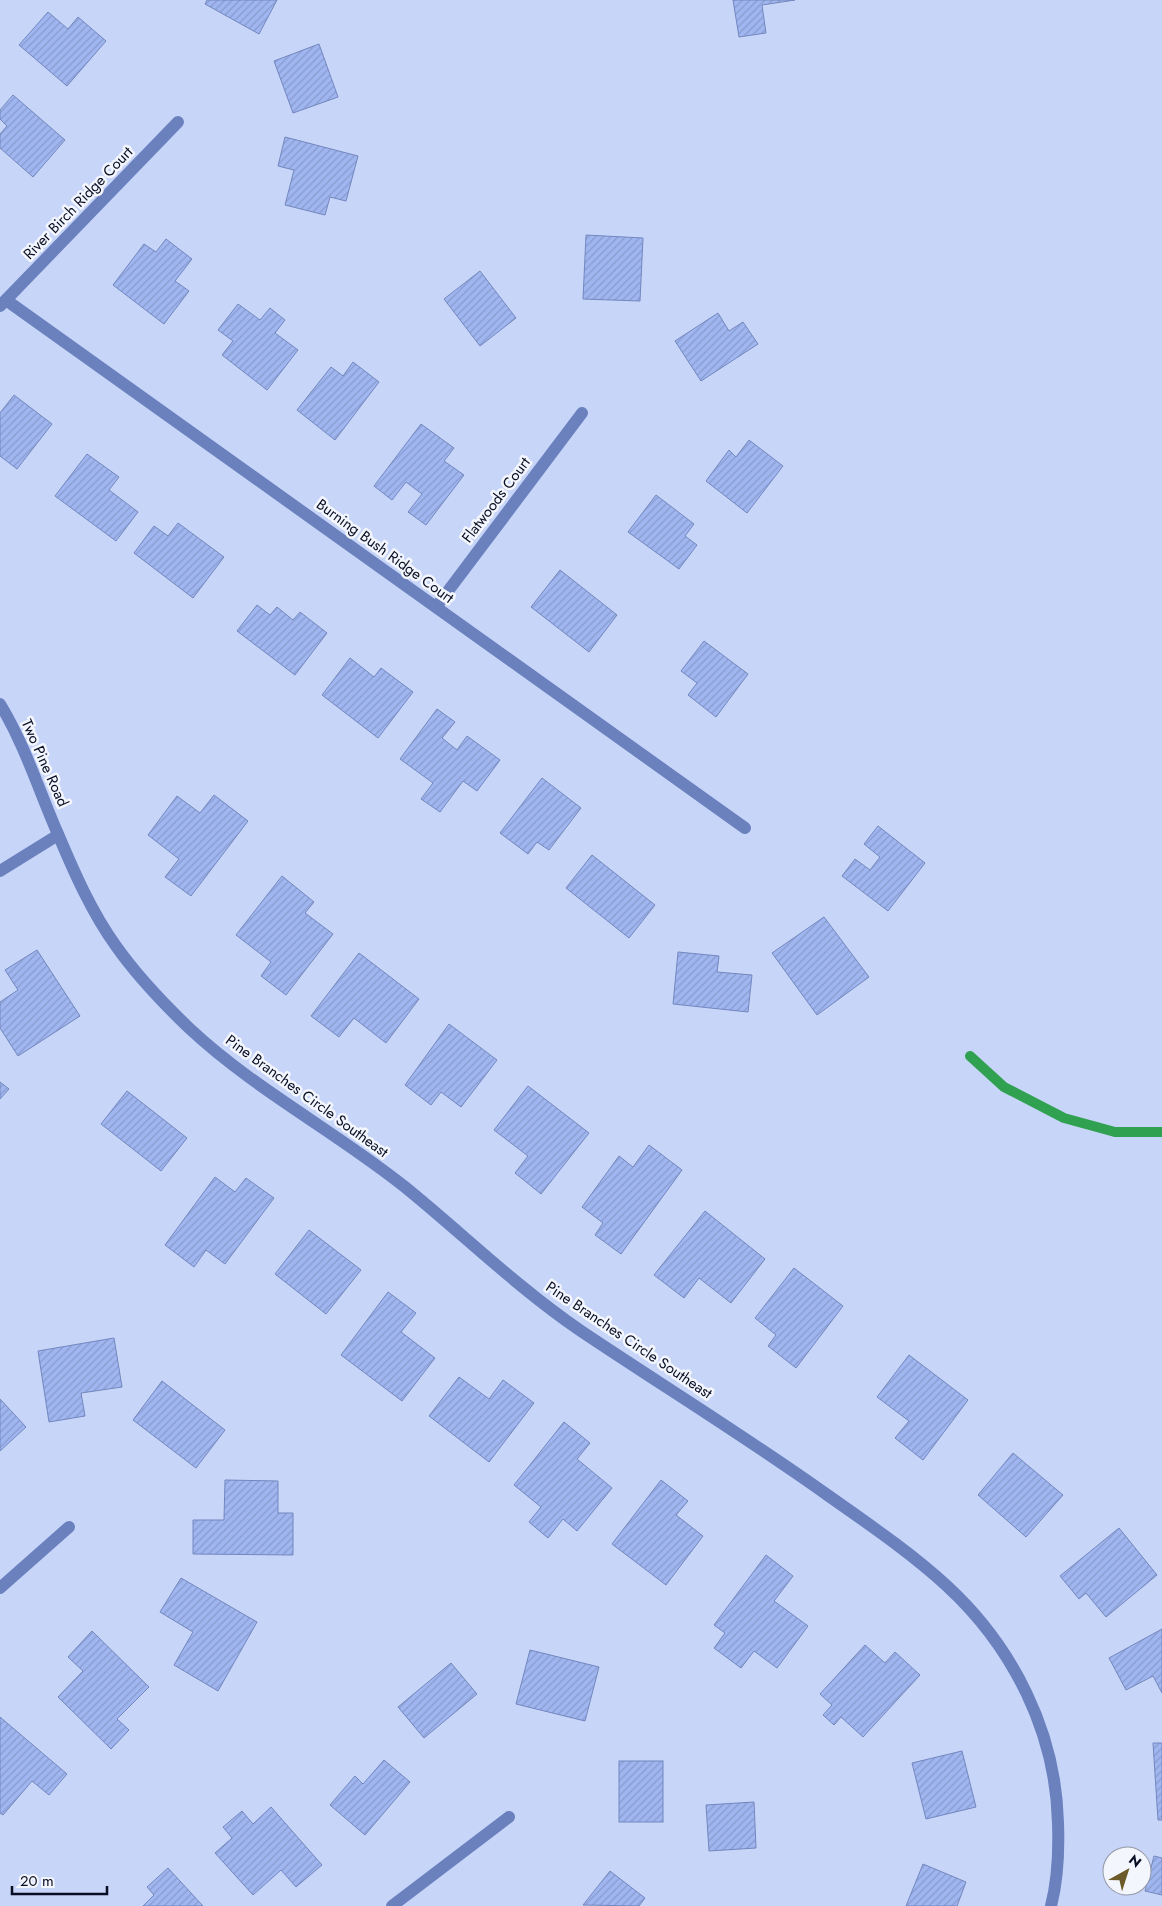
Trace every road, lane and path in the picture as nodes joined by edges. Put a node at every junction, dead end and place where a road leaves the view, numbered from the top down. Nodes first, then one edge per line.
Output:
1 (178, 122) dead end
2 (3, 303) edge
3 (582, 412) dead end
4 (436, 607) junction
5 (0, 704) edge
6 (745, 828) dead end
7 (58, 835) junction
8 (0, 870) edge
9 (68, 1526) dead end
10 (0, 1588) edge
11 (509, 1817) dead end
12 (392, 1906) edge
13 (1051, 1906) edge

1 - 2 street, River Birch Ridge Court
2 - 4 street, Burning Bush Ridge Court
3 - 4 street, Flatwoods Court
4 - 6 street, Burning Bush Ridge Court
5 - 7 street, Two Pine Road
7 - 8 street
7 - 13 street, Pine Branches Circle Southeast
9 - 10 street
11 - 12 street

